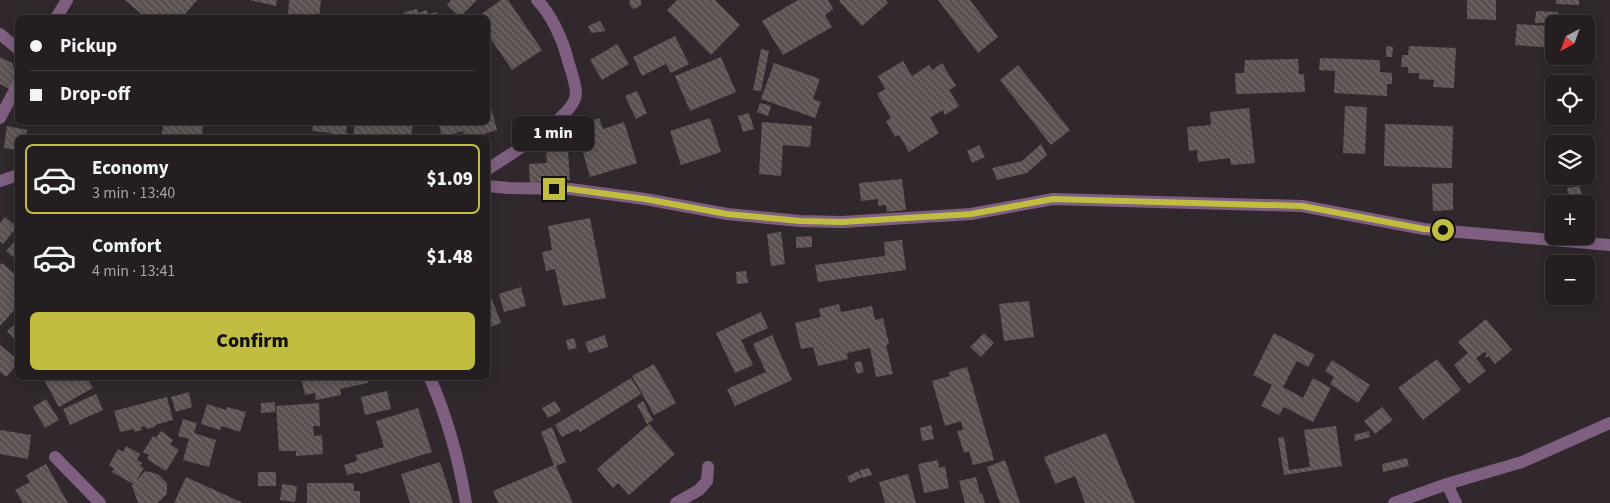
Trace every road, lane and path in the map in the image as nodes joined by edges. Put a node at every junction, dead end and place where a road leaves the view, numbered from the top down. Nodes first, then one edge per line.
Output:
1 (67, 0) edge
2 (537, 0) edge
3 (58, 15) edge
4 (0, 34) edge
5 (15, 46) edge
6 (15, 90) edge
7 (0, 118) edge
8 (490, 169) edge
9 (15, 177) edge
10 (0, 181) edge
11 (490, 186) edge
12 (1610, 245) edge
13 (431, 380) edge
14 (1610, 424) edge
15 (55, 456) dead end
16 (708, 467) dead end
17 (1447, 484) junction
18 (100, 503) edge
19 (466, 503) edge
20 (676, 503) edge
21 (1394, 503) edge
22 (1456, 503) edge

1 - 3 street
2 - 8 street
4 - 5 street
6 - 7 street
9 - 10 street
11 - 12 street
13 - 19 street
14 - 17 street
15 - 18 street
16 - 20 street
17 - 21 street
17 - 22 street

